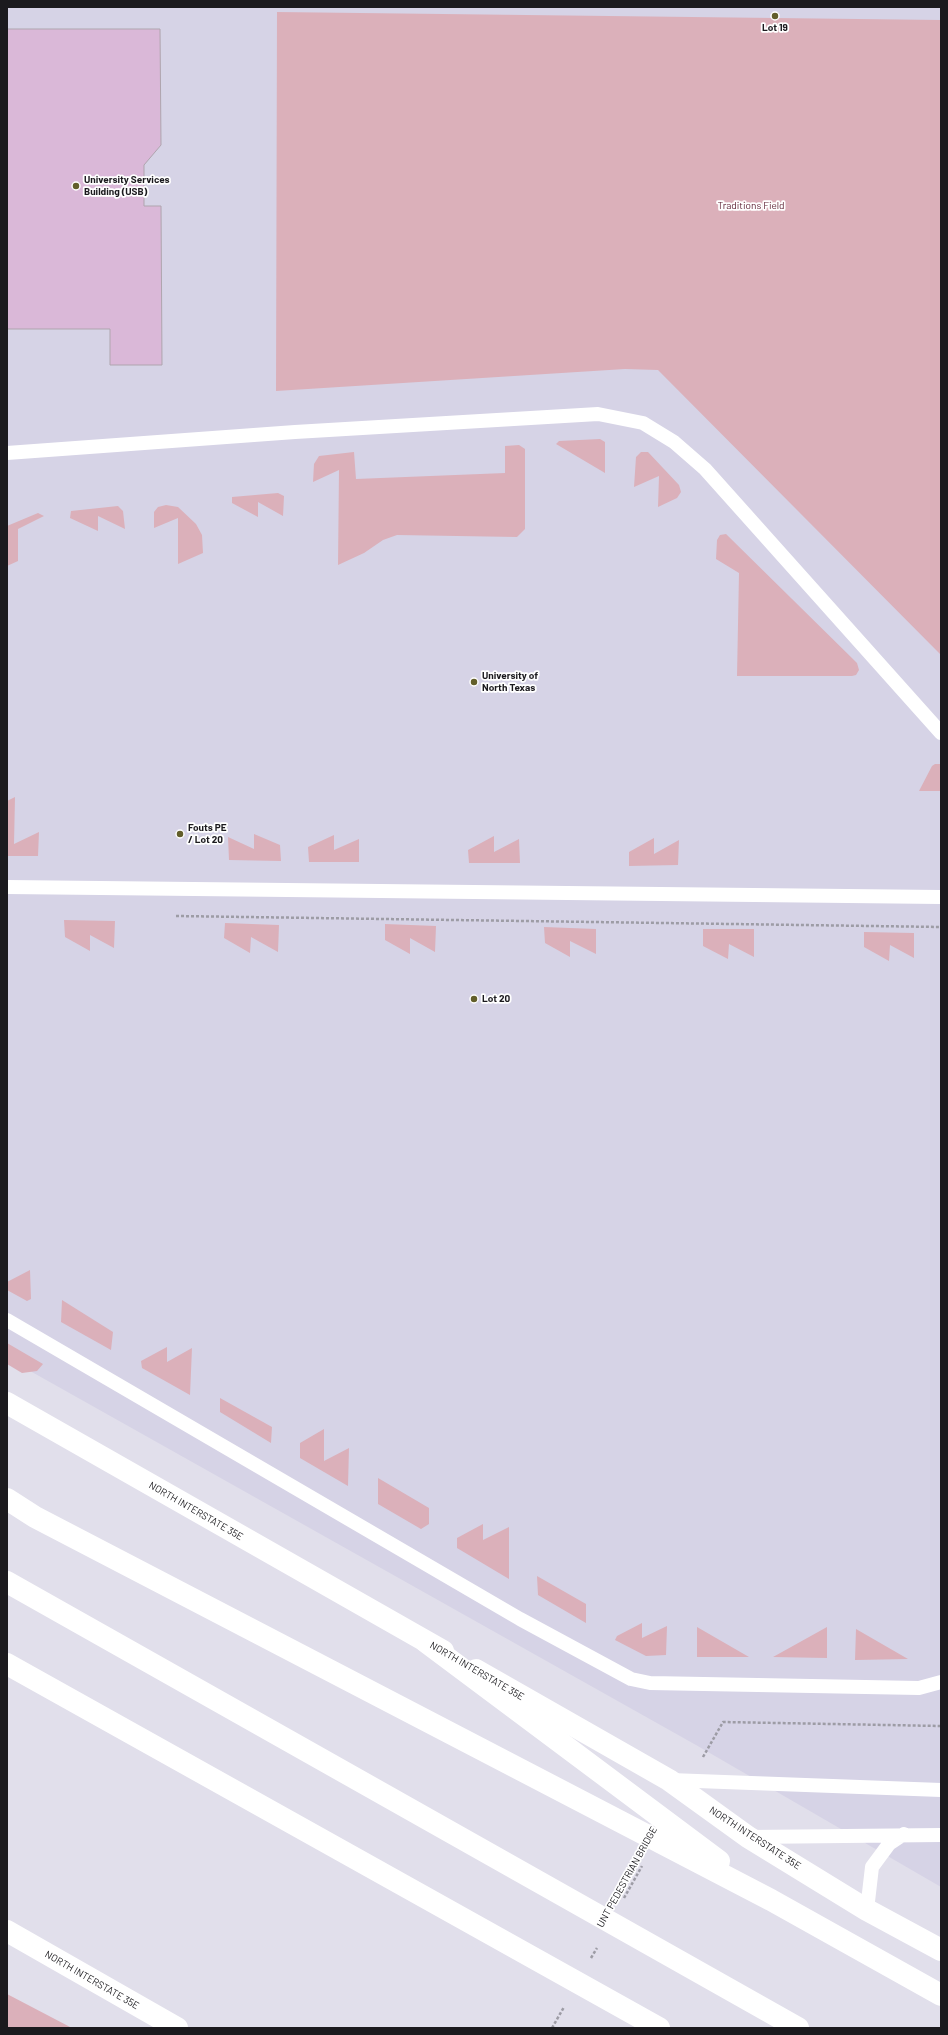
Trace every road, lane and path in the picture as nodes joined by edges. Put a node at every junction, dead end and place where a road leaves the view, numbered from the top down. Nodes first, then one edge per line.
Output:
1 (7, 453) edge
2 (941, 733) edge
3 (7, 887) edge
4 (941, 897) edge
5 (175, 916) dead end
6 (941, 927) edge
7 (7, 1320) edge
8 (7, 1403) edge
9 (7, 1499) edge
10 (7, 1582) edge
11 (426, 1642) junction
12 (7, 1664) edge
13 (941, 1682) edge
14 (941, 1726) edge
15 (700, 1763) dead end
16 (669, 1780) junction
17 (941, 1790) edge
18 (904, 1834) junction
19 (748, 1836) junction
20 (941, 1836) edge
21 (646, 1860) dead end
22 (771, 1900) junction
23 (622, 1902) dead end
24 (867, 1910) junction
25 (7, 1931) edge
26 (599, 1944) dead end
27 (941, 1950) edge
28 (587, 1965) dead end
29 (941, 1995) edge
30 (568, 2000) dead end
31 (177, 2028) edge
32 (552, 2028) edge
33 (659, 2028) edge
34 (798, 2028) edge

1 - 2 lane
3 - 4 lane
5 - 6 path
7 - 13 lane
8 - 11 main road, NORTH INTERSTATE 35E
9 - 22 main road
10 - 34 main road
11 - 16 main road, NORTH INTERSTATE 35E
11 - 22 main road
12 - 33 main road
14 - 15 path
16 - 17 lane
16 - 19 main road, NORTH INTERSTATE 35E
18 - 19 lane
18 - 20 lane
18 - 24 lane
19 - 24 main road, NORTH INTERSTATE 35E
21 - 23 path, UNT PEDESTRIAN BRIDGE
22 - 29 main road
24 - 27 main road, NORTH INTERSTATE 35E
25 - 31 main road, NORTH INTERSTATE 35E
26 - 28 path
30 - 32 path

